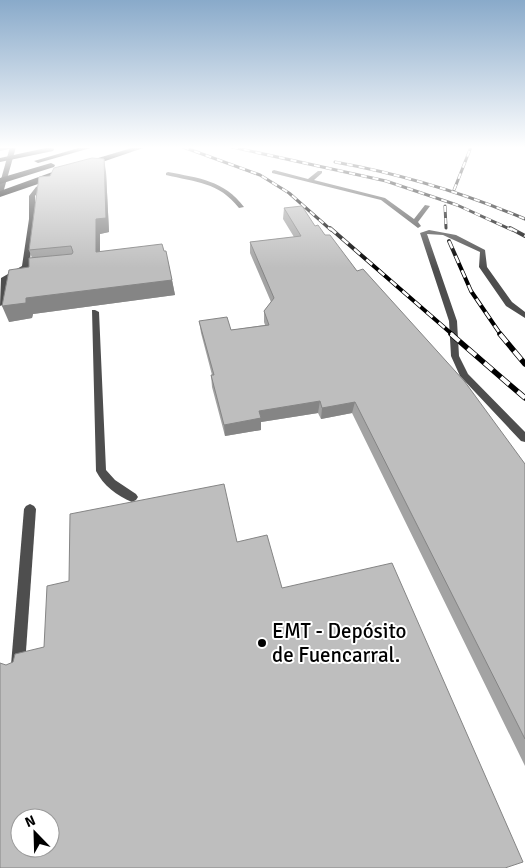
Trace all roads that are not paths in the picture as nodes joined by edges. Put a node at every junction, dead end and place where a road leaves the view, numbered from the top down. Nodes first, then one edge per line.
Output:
1 (17, 188) edge
2 (41, 188) edge
3 (222, 188) edge
4 (338, 188) edge
5 (0, 194) edge
6 (427, 206) dead end
7 (241, 207) dead end
8 (415, 222) junction
9 (423, 233) junction
10 (35, 269) edge
11 (22, 270) junction
12 (0, 304) edge
13 (95, 312) dead end
14 (525, 316) edge
15 (525, 438) edge
16 (132, 497) dead end
17 (30, 509) dead end
18 (18, 666) edge

1 - 5 highway
2 - 11 lane
3 - 7 lane
4 - 8 lane
6 - 8 lane
8 - 9 lane
9 - 14 lane
9 - 15 lane
10 - 11 lane
11 - 12 lane
13 - 16 lane
17 - 18 lane

